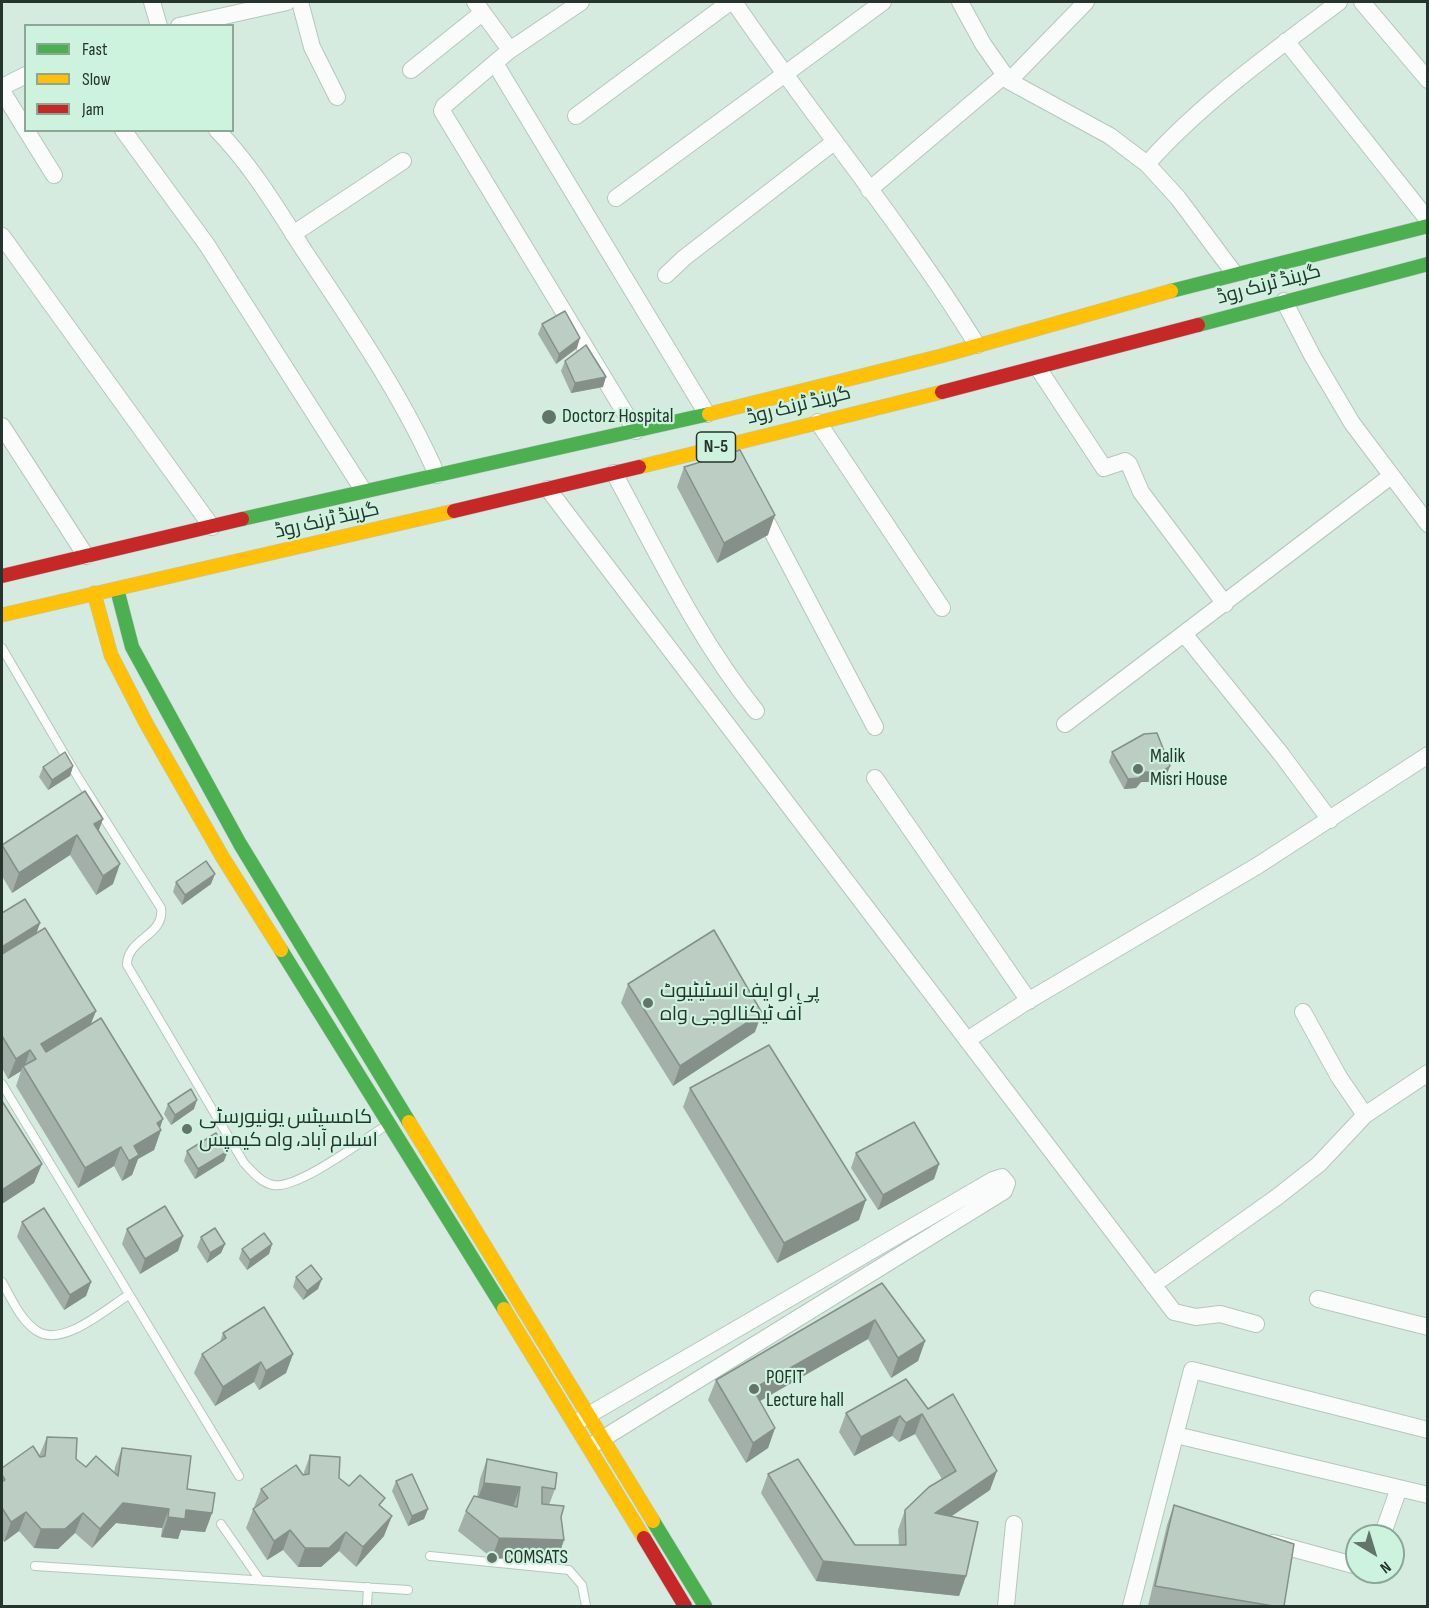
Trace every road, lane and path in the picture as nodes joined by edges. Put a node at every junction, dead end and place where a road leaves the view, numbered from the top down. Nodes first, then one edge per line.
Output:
1 (152, 2) edge
2 (287, 2) edge
3 (300, 2) edge
4 (581, 2) edge
5 (732, 2) edge
6 (883, 2) edge
7 (960, 2) edge
8 (1086, 2) edge
9 (1340, 2) edge
10 (1362, 2) edge
11 (479, 7) edge
12 (158, 24) edge
13 (188, 24) edge
14 (1287, 41) junction
15 (510, 50) junction
16 (496, 65) junction
17 (411, 69) dead end
18 (784, 75) junction
19 (24, 76) edge
20 (1007, 78) junction
21 (1428, 80) edge
22 (2, 87) edge
23 (2, 92) edge
24 (337, 97) dead end
25 (576, 116) dead end
26 (24, 127) edge
27 (27, 132) edge
28 (124, 132) edge
29 (219, 132) edge
30 (834, 142) junction
31 (403, 161) dead end
32 (1147, 164) junction
33 (54, 175) dead end
34 (869, 190) junction
35 (616, 198) dead end
36 (1428, 220) edge
37 (1428, 226) edge
38 (293, 234) junction
39 (2, 236) edge
40 (1428, 264) edge
41 (1234, 273) junction
42 (666, 275) dead end
43 (1284, 301) junction
44 (977, 345) junction
45 (1038, 368) junction
46 (707, 414) junction
47 (818, 422) junction
48 (2, 426) edge
49 (636, 431) junction
50 (726, 444) junction
51 (737, 465) edge
52 (614, 473) junction
53 (437, 475) junction
54 (1391, 476) junction
55 (548, 489) junction
56 (363, 490) junction
57 (754, 497) edge
58 (1428, 524) edge
59 (212, 527) junction
60 (182, 544) junction
61 (86, 556) junction
62 (187, 573) junction
63 (2, 576) edge
64 (117, 589) junction
65 (94, 593) junction
66 (1226, 604) junction
67 (942, 608) dead end
68 (2, 615) edge
69 (1185, 635) junction
70 (2, 648) edge
71 (756, 711) dead end
72 (1065, 724) dead end
73 (875, 727) dead end
74 (1428, 755) edge
75 (875, 778) dead end
76 (1330, 820) junction
77 (1029, 1000) junction
78 (1303, 1012) dead end
79 (967, 1040) junction
80 (1428, 1073) edge
81 (2, 1084) edge
82 (406, 1113) junction
83 (1365, 1115) junction
84 (390, 1122) junction
85 (2, 1282) edge
86 (1153, 1285) junction
87 (128, 1296) junction
88 (1318, 1299) dead end
89 (1256, 1324) dead end
90 (1428, 1327) edge
91 (581, 1419) junction
92 (1428, 1430) edge
93 (1176, 1435) junction
94 (603, 1438) junction
95 (589, 1448) junction
96 (239, 1476) dead end
97 (1399, 1488) junction
98 (1428, 1496) edge
99 (221, 1524) dead end
100 (1014, 1524) dead end
101 (1386, 1524) edge
102 (1257, 1539) edge
103 (430, 1556) dead end
104 (1345, 1563) edge
105 (35, 1566) dead end
106 (260, 1580) junction
107 (368, 1587) junction
108 (408, 1590) dead end
109 (367, 1606) edge
110 (586, 1606) edge
111 (685, 1606) edge
112 (705, 1606) edge
113 (1006, 1606) edge
114 (1131, 1606) edge

1 - 12 street
2 - 13 street
3 - 24 street
4 - 15 street
5 - 18 street
5 - 25 street
6 - 18 street
7 - 20 street
8 - 20 street
9 - 14 street
10 - 21 street
11 - 15 street
11 - 17 street
14 - 32 street
14 - 36 street
15 - 16 street
16 - 46 street
16 - 49 street
18 - 30 street
18 - 35 street
19 - 22 street
20 - 32 street
20 - 34 street
23 - 26 street
27 - 33 street
28 - 56 street
29 - 38 street
30 - 34 street
30 - 42 street
31 - 38 street
32 - 41 street
34 - 44 street
37 - 41 main road, گرینڈ ٹرنک روڈ / N-5
38 - 53 street
39 - 59 street
40 - 43 main road, گرینڈ ٹرنک روڈ / N-5
41 - 44 main road, گرینڈ ٹرنک روڈ / N-5
43 - 45 main road, گرینڈ ٹرنک روڈ / N-5
43 - 54 street
44 - 46 main road, گرینڈ ٹرنک روڈ / N-5
45 - 47 main road, گرینڈ ٹرنک روڈ / N-5
45 - 66 street
46 - 49 main road, گرینڈ ٹرنک روڈ / N-5
47 - 50 main road, گرینڈ ٹرنک روڈ / N-5
47 - 67 street
48 - 61 street
49 - 53 main road, گرینڈ ٹرنک روڈ / N-5
50 - 51 street
50 - 52 main road, گرینڈ ٹرنک روڈ / N-5
52 - 55 main road, گرینڈ ٹرنک روڈ / N-5
52 - 71 street
53 - 56 main road, گرینڈ ٹرنک روڈ / N-5
54 - 58 street
54 - 66 street
55 - 62 main road, گرینڈ ٹرنک روڈ / N-5
55 - 79 street
56 - 59 main road, گرینڈ ٹرنک روڈ / N-5
57 - 73 street
59 - 60 main road, گرینڈ ٹرنک روڈ / N-5
60 - 61 main road, گرینڈ ٹرنک روڈ / N-5
60 - 62 main road
61 - 63 main road, گرینڈ ٹرنک روڈ / N-5
62 - 64 main road, گرینڈ ٹرنک روڈ / N-5
64 - 65 main road, گرینڈ ٹرنک روڈ / N-5
64 - 82 main road
65 - 68 main road, گرینڈ ٹرنک روڈ / N-5
65 - 84 main road
66 - 69 street
69 - 72 street
69 - 76 street
70 - 84 lane
74 - 76 street
75 - 77 street
76 - 77 street
77 - 79 street
78 - 83 street
79 - 86 street
80 - 83 street
81 - 87 lane
82 - 84 lane
82 - 91 main road
83 - 86 street
84 - 91 main road
85 - 87 lane
86 - 89 street
87 - 96 lane
88 - 90 street
91 - 94 main road
91 - 94 street
91 - 95 main road
92 - 93 street
93 - 97 street
93 - 114 street
94 - 95 street
94 - 112 main road
95 - 111 main road
97 - 98 street
97 - 101 street
99 - 106 lane
100 - 113 street
102 - 104 street
103 - 110 lane
105 - 106 lane
106 - 107 lane
107 - 108 lane
107 - 109 lane

